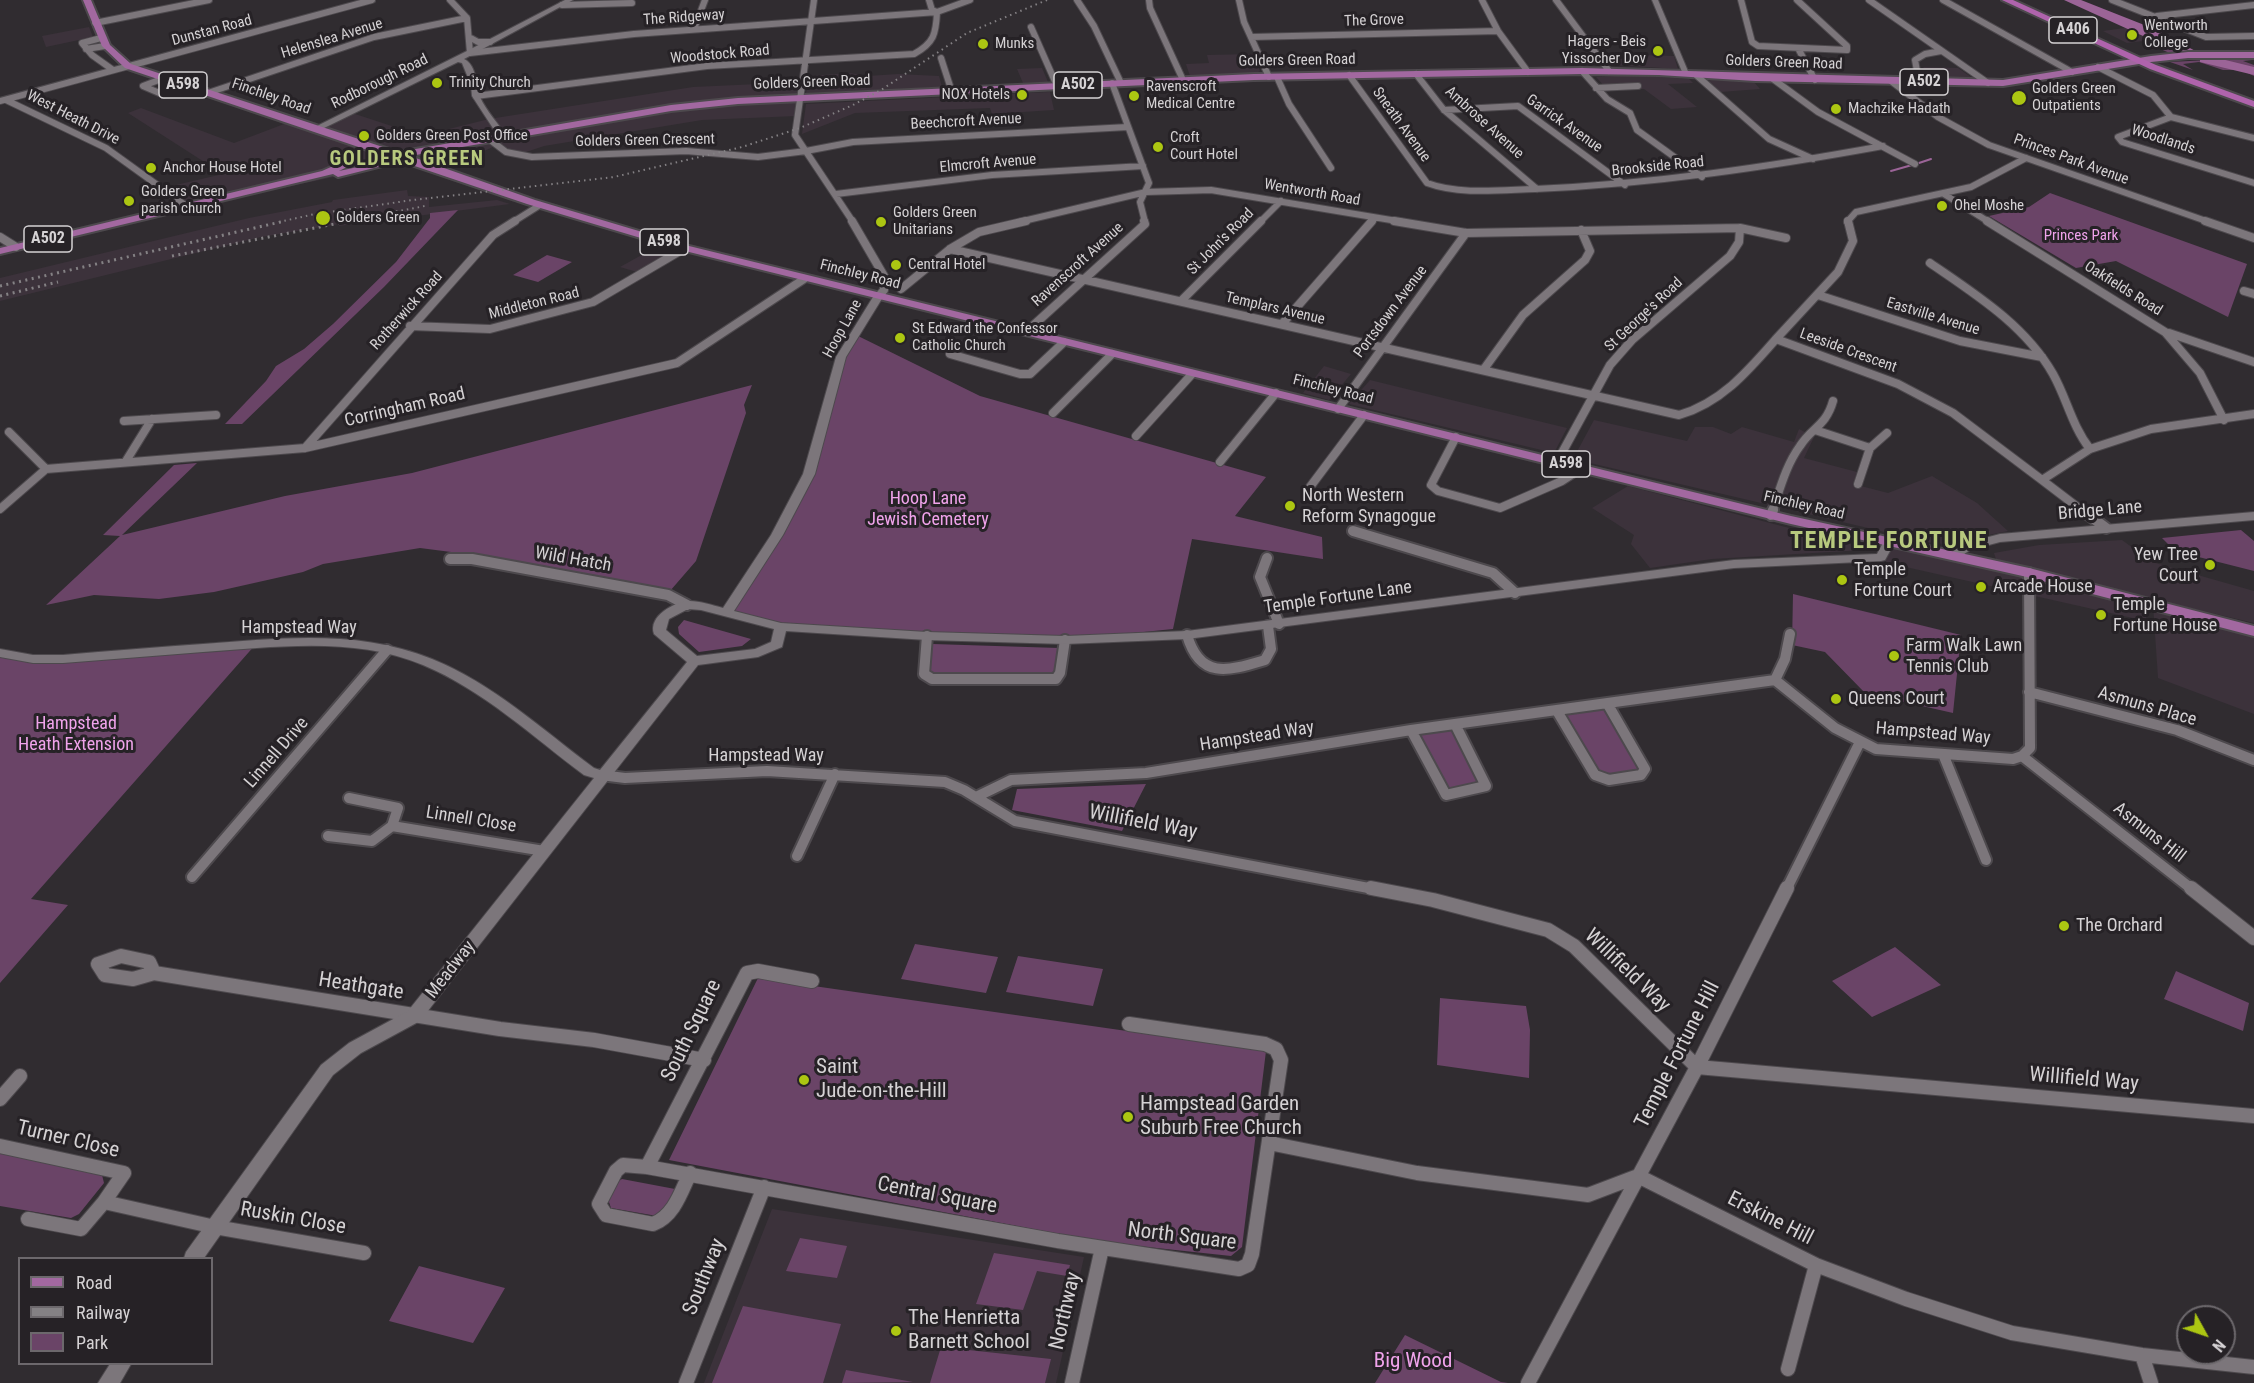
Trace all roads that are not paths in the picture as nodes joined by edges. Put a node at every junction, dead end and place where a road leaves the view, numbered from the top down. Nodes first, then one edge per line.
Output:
1 (87, 0) edge
2 (209, 0) edge
3 (372, 0) edge
4 (450, 0) edge
5 (570, 0) edge
6 (705, 0) edge
7 (814, 0) edge
8 (929, 0) edge
9 (970, 0) edge
10 (1077, 0) edge
11 (1149, 0) edge
12 (1239, 0) edge
13 (1482, 0) edge
14 (1556, 0) edge
15 (1654, 0) edge
16 (1741, 0) edge
17 (1797, 0) edge
18 (1869, 0) edge
19 (1943, 0) edge
20 (2006, 0) edge
21 (2020, 0) edge
22 (2112, 0) edge
23 (632, 3) dead end
24 (562, 5) junction
25 (2254, 5) edge
26 (937, 12) junction
27 (2154, 16) junction
28 (467, 18) junction
29 (810, 22) junction
30 (95, 23) junction
31 (1031, 27) dead end
32 (694, 29) junction
33 (1498, 31) junction
34 (2254, 36) edge
35 (469, 37) junction
36 (1251, 37) junction
37 (103, 41) junction
38 (490, 42) junction
39 (1799, 50) junction
40 (1941, 51) junction
41 (470, 53) junction
42 (2254, 55) edge
43 (888, 56) junction
44 (941, 58) dead end
45 (457, 59) junction
46 (2151, 59) junction
47 (804, 61) junction
48 (2140, 61) junction
49 (128, 66) junction
50 (891, 67) dead end
51 (2098, 67) junction
52 (113, 70) junction
53 (1582, 71) junction
54 (1609, 71) junction
55 (1528, 72) junction
56 (2072, 72) junction
57 (1416, 74) junction
58 (1691, 74) junction
59 (1349, 75) junction
60 (1273, 77) junction
61 (164, 78) junction
62 (1773, 79) junction
63 (1184, 80) junction
64 (1815, 80) junction
65 (1891, 81) junction
66 (1928, 82) junction
67 (1117, 83) junction
68 (1988, 83) junction
69 (1057, 86) junction
70 (1638, 86) dead end
71 (194, 88) junction
72 (1596, 88) junction
73 (952, 92) junction
74 (208, 93) junction
75 (476, 96) junction
76 (2254, 98) edge
77 (799, 99) junction
78 (3, 101) edge
79 (2254, 104) edge
80 (1444, 110) junction
81 (2170, 117) junction
82 (1128, 127) junction
83 (315, 129) junction
84 (503, 137) junction
85 (343, 138) junction
86 (2254, 138) edge
87 (489, 139) junction
88 (458, 146) junction
89 (1883, 146) junction
90 (378, 149) junction
91 (806, 151) junction
92 (389, 152) junction
93 (351, 158) junction
94 (410, 159) junction
95 (1813, 159) junction
96 (2026, 159) junction
97 (1915, 164) dead end
98 (381, 165) junction
99 (1143, 166) junction
100 (1331, 168) dead end
101 (1702, 177) junction
102 (2254, 183) edge
103 (1625, 185) junction
104 (1434, 187) joint
105 (1537, 189) junction
106 (254, 190) junction
107 (1146, 192) junction
108 (836, 194) junction
109 (1944, 194) junction
110 (1281, 201) junction
111 (184, 205) junction
112 (540, 205) junction
113 (1374, 218) junction
114 (1740, 228) junction
115 (1581, 230) junction
116 (1466, 233) junction
117 (0, 237) edge
118 (1786, 238) dead end
119 (2254, 238) edge
120 (16, 247) junction
121 (685, 248) junction
122 (950, 249) junction
123 (0, 250) edge
124 (1930, 263) dead end
125 (1083, 278) junction
126 (804, 279) junction
127 (901, 289) dead end
128 (2244, 291) dead end
129 (2254, 294) edge
130 (1818, 295) junction
131 (878, 297) junction
132 (1181, 301) junction
133 (1281, 324) junction
134 (410, 326) junction
135 (1026, 332) junction
136 (2165, 332) junction
137 (1776, 339) junction
138 (1064, 342) junction
139 (958, 345) dead end
140 (1382, 346) junction
141 (1112, 354) junction
142 (2042, 357) junction
143 (2254, 362) edge
144 (1484, 369) junction
145 (1192, 374) junction
146 (1276, 393) junction
147 (1593, 395) junction
148 (1833, 401) dead end
149 (1338, 409) junction
150 (1053, 413) dead end
151 (2254, 414) edge
152 (216, 415) dead end
153 (1364, 415) junction
154 (152, 419) junction
155 (2224, 420) junction
156 (124, 421) dead end
157 (1815, 430) junction
158 (9, 432) dead end
159 (1887, 433) dead end
160 (1136, 436) dead end
161 (1456, 437) junction
162 (305, 448) junction
163 (1870, 448) junction
164 (2090, 449) junction
165 (126, 461) junction
166 (1220, 462) dead end
167 (1557, 462) junction
168 (1582, 468) junction
169 (46, 469) junction
170 (2042, 480) junction
171 (1858, 484) dead end
172 (1310, 487) dead end
173 (0, 509) edge
174 (1772, 515) junction
175 (2254, 516) edge
176 (2106, 528) junction
177 (1353, 531) dead end
178 (1889, 542) junction
179 (1953, 556) junction
180 (1267, 558) dead end
181 (450, 559) dead end
182 (2029, 573) junction
183 (1515, 593) junction
184 (687, 605) junction
185 (726, 613) junction
186 (1274, 625) junction
187 (781, 627) junction
188 (2254, 631) edge
189 (1790, 634) dead end
190 (1187, 635) junction
191 (927, 636) junction
192 (1065, 639) junction
193 (387, 650) junction
194 (0, 652) edge
195 (694, 661) junction
196 (1775, 680) junction
197 (2029, 692) junction
198 (1607, 703) junction
199 (1557, 711) junction
200 (1455, 724) junction
201 (1411, 730) junction
202 (1859, 744) junction
203 (1943, 754) junction
204 (2022, 756) junction
205 (2254, 760) edge
206 (835, 774) junction
207 (601, 775) junction
208 (976, 797) junction
209 (349, 798) dead end
210 (392, 826) junction
211 (328, 836) dead end
212 (544, 851) junction
213 (798, 856) dead end
214 (1986, 860) dead end
215 (192, 878) dead end
216 (2254, 938) edge
217 (154, 973) dead end
218 (812, 981) dead end
219 (414, 1016) junction
220 (1129, 1024) dead end
221 (704, 1060) junction
222 (1697, 1067) junction
223 (20, 1076) dead end
224 (0, 1099) edge
225 (2254, 1116) edge
226 (1269, 1143) junction
227 (0, 1146) edge
228 (647, 1167) junction
229 (690, 1173) junction
230 (1638, 1176) junction
231 (764, 1187) junction
232 (104, 1202) junction
233 (28, 1219) dead end
234 (214, 1227) junction
235 (1102, 1248) junction
236 (364, 1253) dead end
237 (194, 1257) edge
238 (1816, 1266) junction
239 (2142, 1355) junction
240 (120, 1365) edge
241 (2254, 1366) edge
242 (1788, 1369) dead end
243 (108, 1383) edge
244 (686, 1383) edge
245 (1072, 1383) edge
246 (1528, 1383) edge
247 (2151, 1383) edge

1 - 30 main road, Finchley Road / A598
2 - 30 street
3 - 49 street, Dunstan Road
4 - 28 street
5 - 24 street, Rodborough Road
6 - 32 street
7 - 29 street, Hoop Lane
8 - 26 street
9 - 26 street, The Ridgeway
10 - 67 street, Ravenscroft Avenue
11 - 63 street
12 - 36 street
13 - 33 street
14 - 54 street
15 - 58 street
16 - 39 street
17 - 39 street
18 - 40 street
19 - 56 street
20 - 48 highway, A406
21 - 46 highway, A406
22 - 27 street
23 - 24 street
24 - 38 street, Rodborough Road
25 - 27 street
26 - 29 street, The Ridgeway
26 - 43 street, Woodstock Road
27 - 34 street
28 - 35 street
28 - 74 street, Helenslea Avenue
29 - 32 street, The Ridgeway
29 - 47 street, Hoop Lane
30 - 37 main road, Finchley Road / A598
31 - 69 street
32 - 41 street, The Ridgeway
33 - 36 street, The Grove
33 - 55 street
35 - 38 street
35 - 41 street
36 - 60 street
37 - 49 main road, Finchley Road / A598
37 - 52 street
38 - 41 street, Rodborough Road
39 - 64 street
40 - 66 street
40 - 68 street
41 - 45 street, Rodborough Road
42 - 46 main road, A502
43 - 47 street, Woodstock Road
43 - 50 street
44 - 73 street
45 - 75 street
45 - 83 street, Rodborough Road
46 - 48 main road, A502
46 - 76 highway, A406
47 - 75 street, Woodstock Road
47 - 77 street, Hoop Lane
48 - 51 main road, Golders Green Road / A502
48 - 79 highway, A406
49 - 52 street, Dunstan Road
49 - 61 main road, Finchley Road / A598
51 - 56 main road, Golders Green Road / A502
51 - 81 street, Woodlands
52 - 78 street, Dunstan Road
53 - 54 main road, Golders Green Road / A502
53 - 55 main road, Golders Green Road / A502
53 - 72 street
54 - 58 main road, Golders Green Road / A502
55 - 57 main road, Golders Green Road / A502
56 - 68 main road, Golders Green Road / A502
57 - 59 main road, Golders Green Road / A502
57 - 80 street, Ambrose Avenue
58 - 62 main road, Golders Green Road / A502
58 - 95 street
59 - 60 main road, Golders Green Road / A502
59 - 104 street, Sneath Avenue
60 - 63 main road, Golders Green Road / A502
60 - 100 street
61 - 71 main road, Finchley Road / A598
61 - 71 street
62 - 64 main road, Golders Green Road / A502
62 - 89 street
63 - 67 main road, Golders Green Road / A502
64 - 65 main road, Golders Green Road / A502
65 - 66 main road, Golders Green Road / A502
65 - 96 street, Princes Park Avenue
66 - 68 main road, Golders Green Road / A502
67 - 69 main road, Golders Green Road / A502
67 - 82 street, Ravenscroft Avenue
69 - 73 main road, Golders Green Road / A502
70 - 72 street
71 - 74 main road, Finchley Road / A598
72 - 101 street
73 - 77 main road, Golders Green Road / A502
74 - 83 main road, Finchley Road / A598
75 - 84 street
77 - 84 main road, Golders Green Road / A502
77 - 91 street, Hoop Lane
78 - 111 street, West Heath Drive
80 - 103 street, Garrick Avenue
80 - 105 street, Ambrose Avenue
81 - 86 street, Woodlands
81 - 102 street, Woodlands
82 - 91 street, Beechcroft Avenue
82 - 99 street, Ravenscroft Avenue
83 - 85 main road, Finchley Road / A598
84 - 87 main road, Golders Green Road / A502
85 - 90 main road, Finchley Road / A598
85 - 93 main road
87 - 88 main road, Golders Green Road / A502
87 - 91 street, Golders Green Crescent
88 - 92 main road, Golders Green Road / A502
88 - 94 main road, Golders Green Road / A502
89 - 95 street, Brookside Road
89 - 97 street
90 - 92 main road, Finchley Road / A598
90 - 93 main road, Finchley Road
91 - 108 street, Hoop Lane
92 - 94 main road, Finchley Road / A598
92 - 98 main road
93 - 98 main road
93 - 106 main road, Finchley Road / A502
94 - 98 main road, A502
94 - 112 main road, Finchley Road / A598
95 - 101 street, Brookside Road
96 - 109 street, Leeside Crescent
96 - 119 street, Princes Park Avenue
98 - 106 main road, A502
99 - 107 street, Ravenscroft Avenue
99 - 108 street, Elmcroft Avenue
101 - 103 street, Brookside Road
103 - 105 street, Brookside Road
104 - 105 street, Brookside Road
106 - 111 main road, A502
107 - 110 street, Wentworth Road
107 - 122 street, Wentworth Road
107 - 125 street, Ravenscroft Avenue
108 - 131 street, Hoop Lane
109 - 130 street, Leeside Crescent
109 - 136 street, Oakfields Road
110 - 113 street, Wentworth Road
110 - 132 street, St John's Road
111 - 120 main road, A502
112 - 121 main road, Finchley Road / A598
112 - 134 street, Rotherwick Road
113 - 116 street, Wentworth Road
113 - 133 street
114 - 115 street, Wentworth Road
114 - 118 street, Wentworth Road
114 - 147 street, St George's Road
115 - 116 street, Wentworth Road
115 - 144 street
116 - 140 street, Portsdown Avenue
117 - 120 street
120 - 123 main road, A502
121 - 126 main road, Finchley Road / A598
121 - 134 street, Middleton Road
122 - 125 street, Templars Avenue
122 - 127 street, Wentworth Road
124 - 142 street
125 - 132 street, Templars Avenue
125 - 135 street, Ravenscroft Avenue
126 - 131 main road, Finchley Road / A598
126 - 162 street, Corringham Road
128 - 129 street
130 - 137 street, Leeside Crescent
130 - 142 street, Eastville Avenue
131 - 135 main road, Finchley Road / A598
131 - 185 street, Hoop Lane
132 - 133 street, Templars Avenue
133 - 140 street, Templars Avenue
134 - 162 street, Rotherwick Road
135 - 138 main road, Finchley Road / A598
136 - 143 street, Oakfields Road
136 - 155 street, Oakfields Road
137 - 147 street, Templars Avenue
137 - 170 street, Leeside Crescent
138 - 139 street
138 - 141 main road, Finchley Road / A598
140 - 144 street, Templars Avenue
140 - 149 street, Portsdown Avenue
141 - 145 main road, Finchley Road / A598
141 - 150 street
142 - 164 street
144 - 147 street, Templars Avenue
145 - 146 main road, Finchley Road / A598
145 - 160 street
146 - 149 main road, Finchley Road / A598
146 - 166 street
147 - 167 street, St George's Road
148 - 157 street
149 - 153 main road, Finchley Road / A598
151 - 155 street
152 - 154 street
153 - 161 main road, Finchley Road / A598
153 - 172 street
154 - 156 street
154 - 165 street
155 - 164 street
157 - 163 street
157 - 174 street
158 - 169 street
159 - 163 street
161 - 167 main road, Finchley Road / A598
161 - 168 street
162 - 165 street, Corringham Road
163 - 171 street
164 - 170 street
165 - 169 street, Corringham Road
167 - 168 main road, Finchley Road / A598
168 - 174 main road, Finchley Road / A598
169 - 173 street
170 - 176 street, Leeside Crescent
174 - 178 main road, Finchley Road / A598
175 - 176 street, Bridge Lane
176 - 179 street, Bridge Lane
177 - 183 street
178 - 179 main road, Finchley Road / A598
178 - 183 street, Temple Fortune Lane
179 - 182 main road, Finchley Road / A598
180 - 186 street
181 - 184 street, Wild Hatch
182 - 188 main road, Finchley Road / A598
182 - 197 street
183 - 186 street, Temple Fortune Lane
184 - 185 street, Temple Fortune Lane
184 - 195 street
185 - 187 street, Temple Fortune Lane
186 - 190 street, Temple Fortune Lane
186 - 190 street
187 - 191 street, Temple Fortune Lane
187 - 195 street
189 - 196 street
190 - 192 street, Temple Fortune Lane
191 - 192 street, Temple Fortune Lane
191 - 192 street
193 - 194 street, Hampstead Way
193 - 207 street, Hampstead Way
193 - 215 street, Linnell Drive
195 - 207 street, Meadway
196 - 198 street, Hampstead Way
196 - 202 street, Hampstead Way
197 - 204 street
197 - 205 street, Asmuns Place
198 - 199 street, Hampstead Way
198 - 199 street
199 - 200 street, Hampstead Way
200 - 201 street, Hampstead Way
200 - 201 street
201 - 208 street, Hampstead Way
202 - 203 street, Hampstead Way
202 - 222 street, Temple Fortune Hill
203 - 204 street, Hampstead Way
203 - 214 street
204 - 216 street, Asmuns Hill
206 - 207 street, Hampstead Way
206 - 208 street, Hampstead Way
206 - 213 street
207 - 212 street, Meadway
208 - 222 street, Willifield Way
209 - 210 street
210 - 211 street
210 - 212 street, Linnell Close
212 - 219 street, Meadway
217 - 219 street, Heathgate
218 - 221 street, South Square
219 - 221 street, Heathgate
219 - 234 street, Meadway
220 - 226 street, North Square
221 - 228 street, South Square
222 - 225 street, Willifield Way
222 - 230 street, Temple Fortune Hill
223 - 224 street
226 - 230 street
226 - 235 street, North Square
227 - 232 street, Turner Close
228 - 229 street
228 - 229 street
229 - 231 street
230 - 238 street, Erskine Hill
230 - 246 street, Temple Fortune Hill
231 - 235 street, Central Square
231 - 244 street, Southway
232 - 233 street
232 - 234 street
234 - 236 street, Ruskin Close
234 - 237 street, Meadway
235 - 245 street, Northway
238 - 239 street, Erskine Hill
238 - 242 street
239 - 241 street, Erskine Hill
239 - 247 street
240 - 243 street

